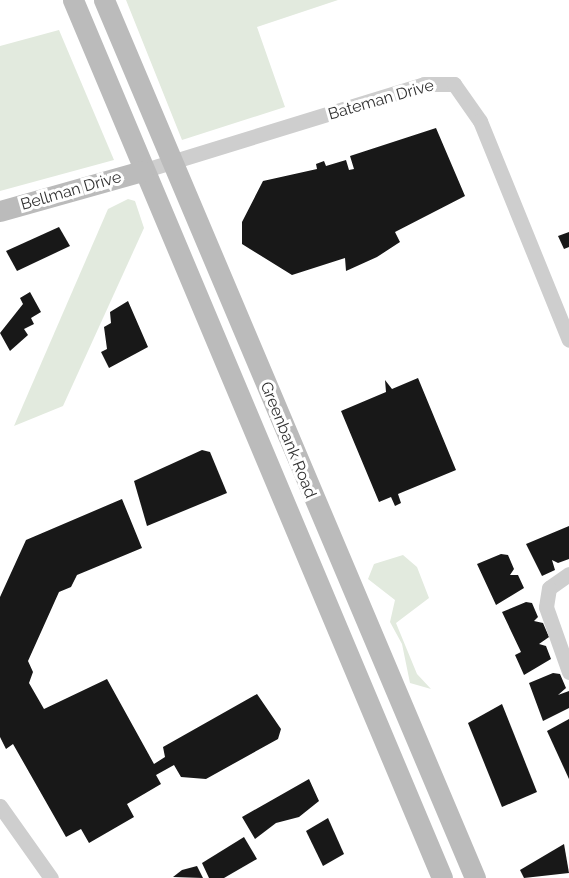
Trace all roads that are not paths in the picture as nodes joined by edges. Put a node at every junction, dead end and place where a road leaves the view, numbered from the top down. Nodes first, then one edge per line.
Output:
1 (73, 0) edge
2 (104, 0) edge
3 (170, 162) junction
4 (142, 171) junction
5 (0, 211) edge
6 (569, 340) edge
7 (569, 574) edge
8 (569, 672) edge
9 (0, 806) edge
10 (469, 876) edge
11 (51, 878) edge
12 (442, 878) edge

1 - 4 main road, Greenbank Road
2 - 3 main road, Greenbank Road
3 - 4 street, Bateman Drive
3 - 6 street, Bateman Drive
3 - 10 main road, Greenbank Road
4 - 5 main road, Bellman Drive
4 - 12 main road, Greenbank Road
7 - 8 street
9 - 11 street

